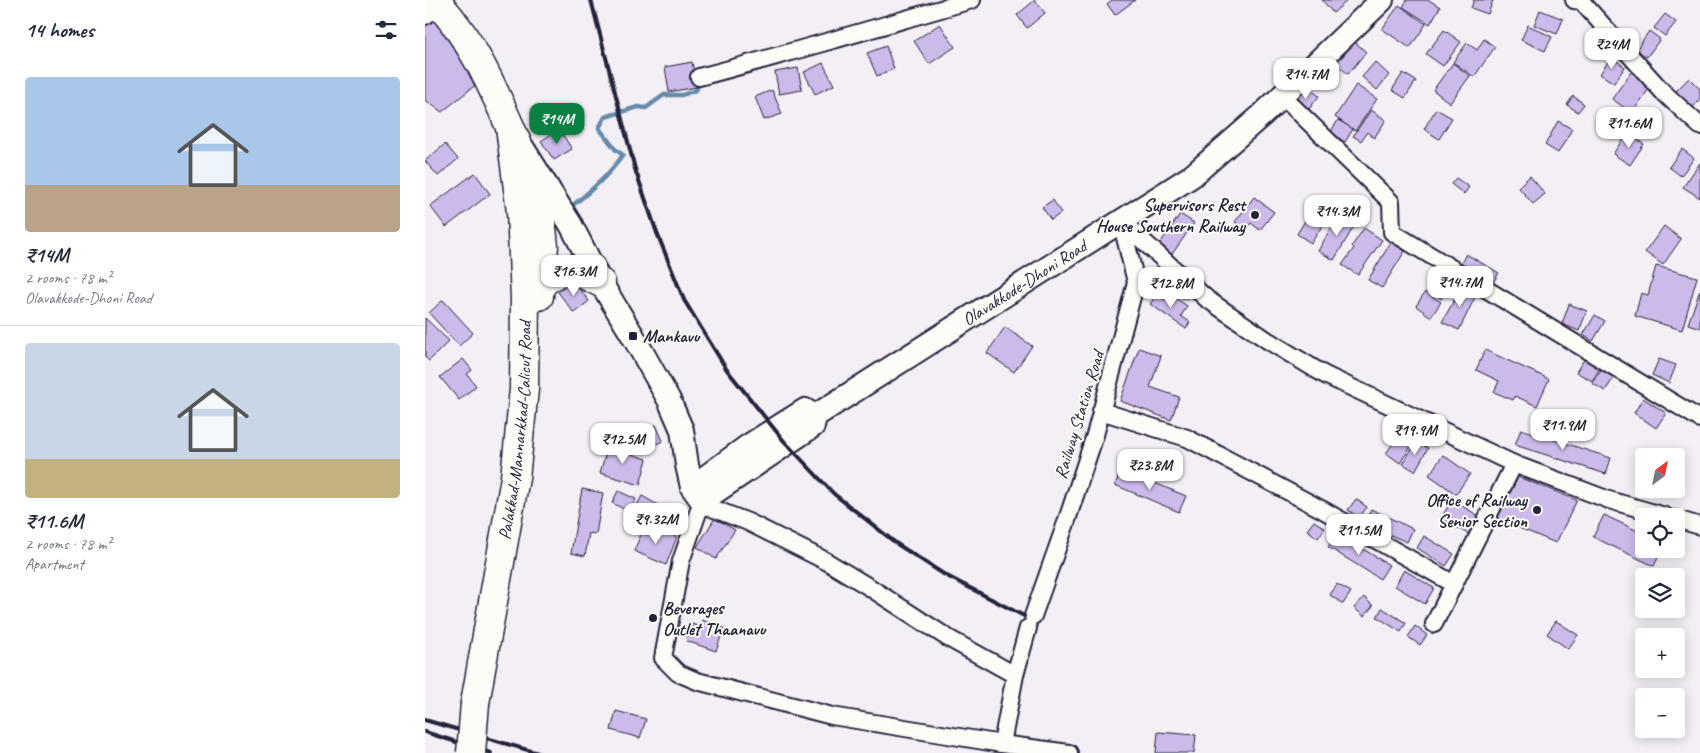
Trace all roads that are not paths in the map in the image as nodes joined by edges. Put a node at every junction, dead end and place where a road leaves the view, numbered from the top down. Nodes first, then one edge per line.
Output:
1 (972, 0) edge
2 (1382, 0) edge
3 (1579, 0) edge
4 (433, 7) edge
5 (699, 77) dead end
6 (1282, 96) junction
7 (1700, 126) edge
8 (510, 127) junction
9 (1121, 222) junction
10 (601, 283) junction
11 (541, 285) junction
12 (524, 389) junction
13 (1101, 411) junction
14 (1700, 419) edge
15 (1514, 464) junction
16 (697, 494) junction
17 (1637, 508) edge
18 (1685, 522) edge
19 (1700, 526) edge
20 (1454, 584) junction
21 (1434, 624) dead end
22 (1015, 676) junction
23 (1002, 744) junction
24 (471, 753) edge
25 (1069, 753) edge

1 - 5 street
2 - 6 main road, Olavakkode-Dhoni Road
3 - 7 street
4 - 8 highway, Palakkad-Mannarkkad-Calicut Road
6 - 9 main road, Olavakkode-Dhoni Road
6 - 14 street
8 - 10 main road
8 - 11 highway, Palakkad-Mannarkkad-Calicut Road
8 - 12 highway, Palakkad-Mannarkkad-Calicut Road
9 - 13 street, Railway Station Road
9 - 15 street
9 - 16 main road, Olavakkode-Dhoni Road
10 - 11 highway
10 - 16 main road
11 - 12 highway, Palakkad-Mannarkkad-Calicut Road
12 - 24 highway, Palakkad-Mannarkkad-Calicut Road, bridge
13 - 20 street
13 - 22 street, Railway Station Road
15 - 17 street
15 - 20 street
16 - 22 street
16 - 23 street
18 - 19 street
20 - 21 street
22 - 23 street, Railway Station Road
23 - 25 street

